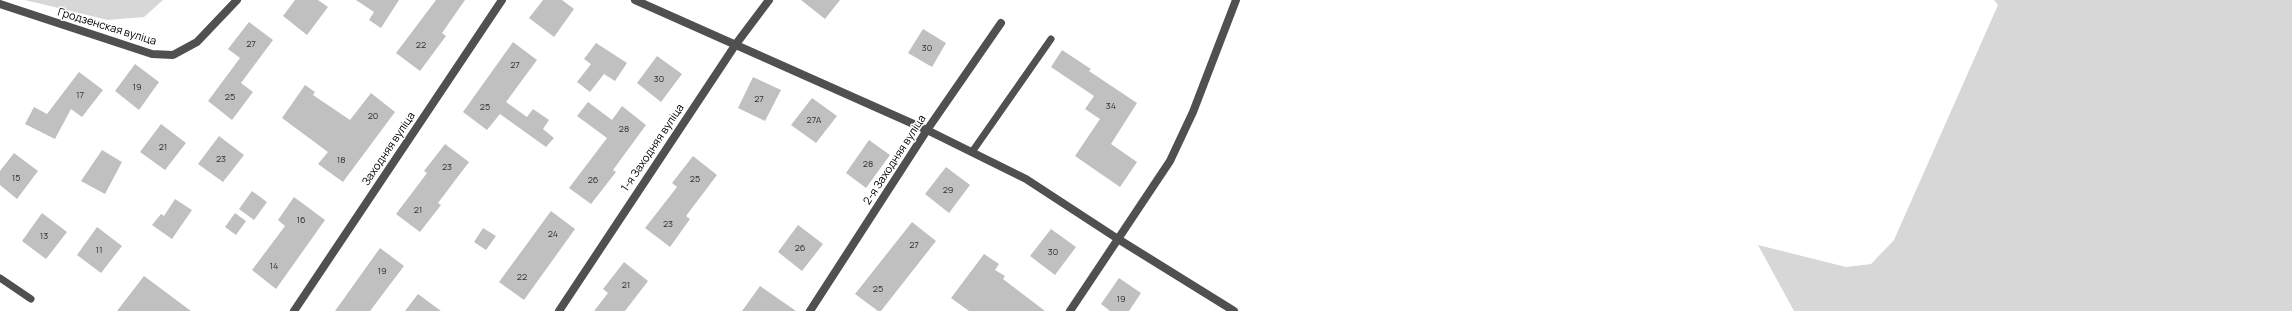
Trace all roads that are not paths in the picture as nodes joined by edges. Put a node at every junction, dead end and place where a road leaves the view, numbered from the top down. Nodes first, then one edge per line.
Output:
1 (237, 0) edge
2 (502, 0) edge
3 (635, 0) edge
4 (769, 0) edge
5 (1236, 0) edge
6 (0, 4) edge
7 (1001, 23) dead end
8 (1051, 39) dead end
9 (736, 44) junction
10 (927, 130) junction
11 (972, 152) junction
12 (1118, 239) junction
13 (0, 278) edge
14 (31, 298) dead end
15 (294, 311) edge
16 (558, 311) edge
17 (810, 311) edge
18 (1070, 311) edge
19 (1234, 311) edge

1 - 6 street, Гродзенская вуліца
2 - 15 street, Заходняя вуліца
3 - 9 street
4 - 9 street, 1-я Заходняя вуліца
5 - 12 street
7 - 10 street, 2-я Заходняя вуліца
8 - 11 lane
9 - 10 street
9 - 16 street, 1-я Заходняя вуліца
10 - 11 street
10 - 17 street, 2-я Заходняя вуліца
11 - 12 street
12 - 18 street
12 - 19 street
13 - 14 lane

